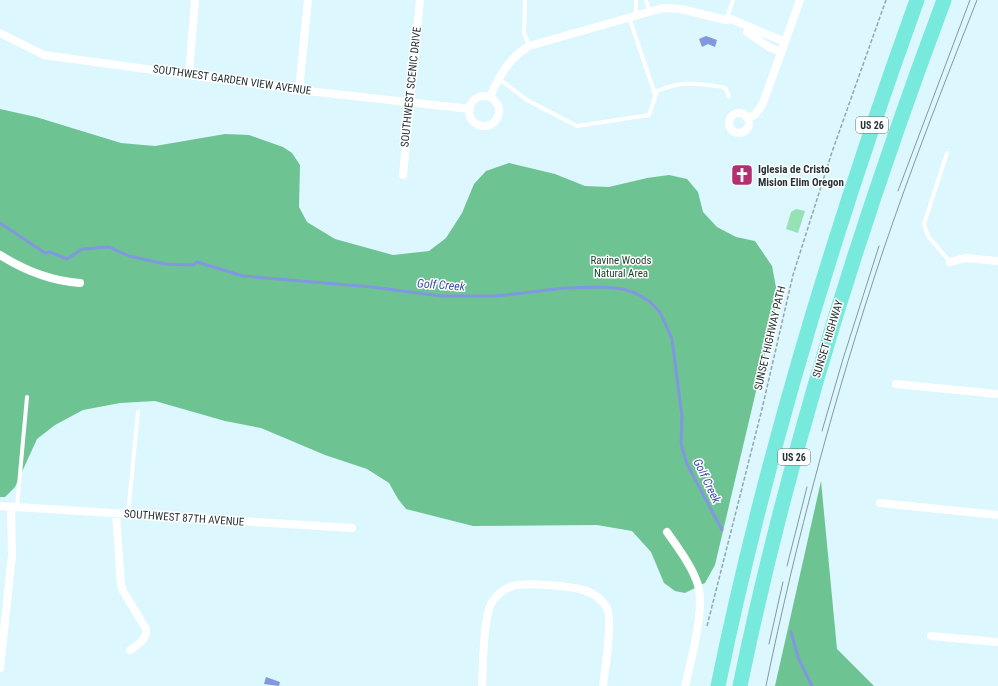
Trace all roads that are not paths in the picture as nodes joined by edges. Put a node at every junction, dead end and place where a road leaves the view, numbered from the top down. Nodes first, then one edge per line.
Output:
1 (195, 0) edge
2 (308, 0) edge
3 (420, 0) edge
4 (525, 0) edge
5 (636, 0) edge
6 (646, 0) edge
7 (733, 0) edge
8 (800, 0) edge
9 (917, 0) edge
10 (944, 0) edge
11 (649, 11) junction
12 (633, 16) junction
13 (726, 20) junction
14 (0, 33) edge
15 (785, 42) junction
16 (529, 46) junction
17 (781, 52) junction
18 (189, 74) junction
19 (498, 77) junction
20 (299, 90) junction
21 (655, 94) junction
22 (490, 96) junction
23 (729, 96) dead end
24 (410, 104) junction
25 (470, 109) junction
26 (747, 118) dead end
27 (947, 153) dead end
28 (403, 175) dead end
29 (0, 255) edge
30 (998, 261) edge
31 (950, 262) joint
32 (80, 283) dead end
33 (896, 384) dead end
34 (998, 394) edge
35 (27, 396) dead end
36 (138, 412) dead end
37 (880, 503) dead end
38 (0, 506) edge
39 (14, 507) junction
40 (116, 513) junction
41 (128, 514) junction
42 (998, 515) edge
43 (352, 528) dead end
44 (667, 532) dead end
45 (931, 636) dead end
46 (998, 642) edge
47 (1, 649) edge
48 (130, 650) dead end
49 (0, 668) edge
50 (482, 686) edge
51 (604, 686) edge
52 (685, 686) edge
53 (718, 686) edge
54 (740, 686) edge

1 - 18 street
2 - 20 street
3 - 24 street, SOUTHWEST SCENIC DRIVE
4 - 16 lane
5 - 12 lane
6 - 11 lane
7 - 13 lane
8 - 15 street
9 - 53 highway, SUNSET HIGHWAY / US 26
10 - 54 highway, SUNSET HIGHWAY / US 26
11 - 12 street
11 - 13 street
12 - 16 street
12 - 21 lane
13 - 15 street
13 - 17 street
14 - 18 street, SOUTHWEST GARDEN VIEW AVENUE
15 - 17 street
16 - 19 street
17 - 26 street
18 - 20 street, SOUTHWEST GARDEN VIEW AVENUE
19 - 21 lane
19 - 22 street
20 - 24 street, SOUTHWEST GARDEN VIEW AVENUE
21 - 23 lane
22 - 25 street
22 - 25 street
24 - 25 street, SOUTHWEST GARDEN VIEW AVENUE
24 - 28 street, SOUTHWEST SCENIC DRIVE
27 - 31 lane
29 - 32 street
30 - 31 street
33 - 34 street
35 - 39 lane
36 - 41 lane
37 - 42 street
38 - 39 street, SOUTHWEST 87TH AVENUE
39 - 40 street, SOUTHWEST 87TH AVENUE
39 - 47 street
40 - 41 street, SOUTHWEST 87TH AVENUE
40 - 48 street
41 - 43 street, SOUTHWEST 87TH AVENUE
44 - 52 street
45 - 46 street
47 - 49 street
50 - 51 street

